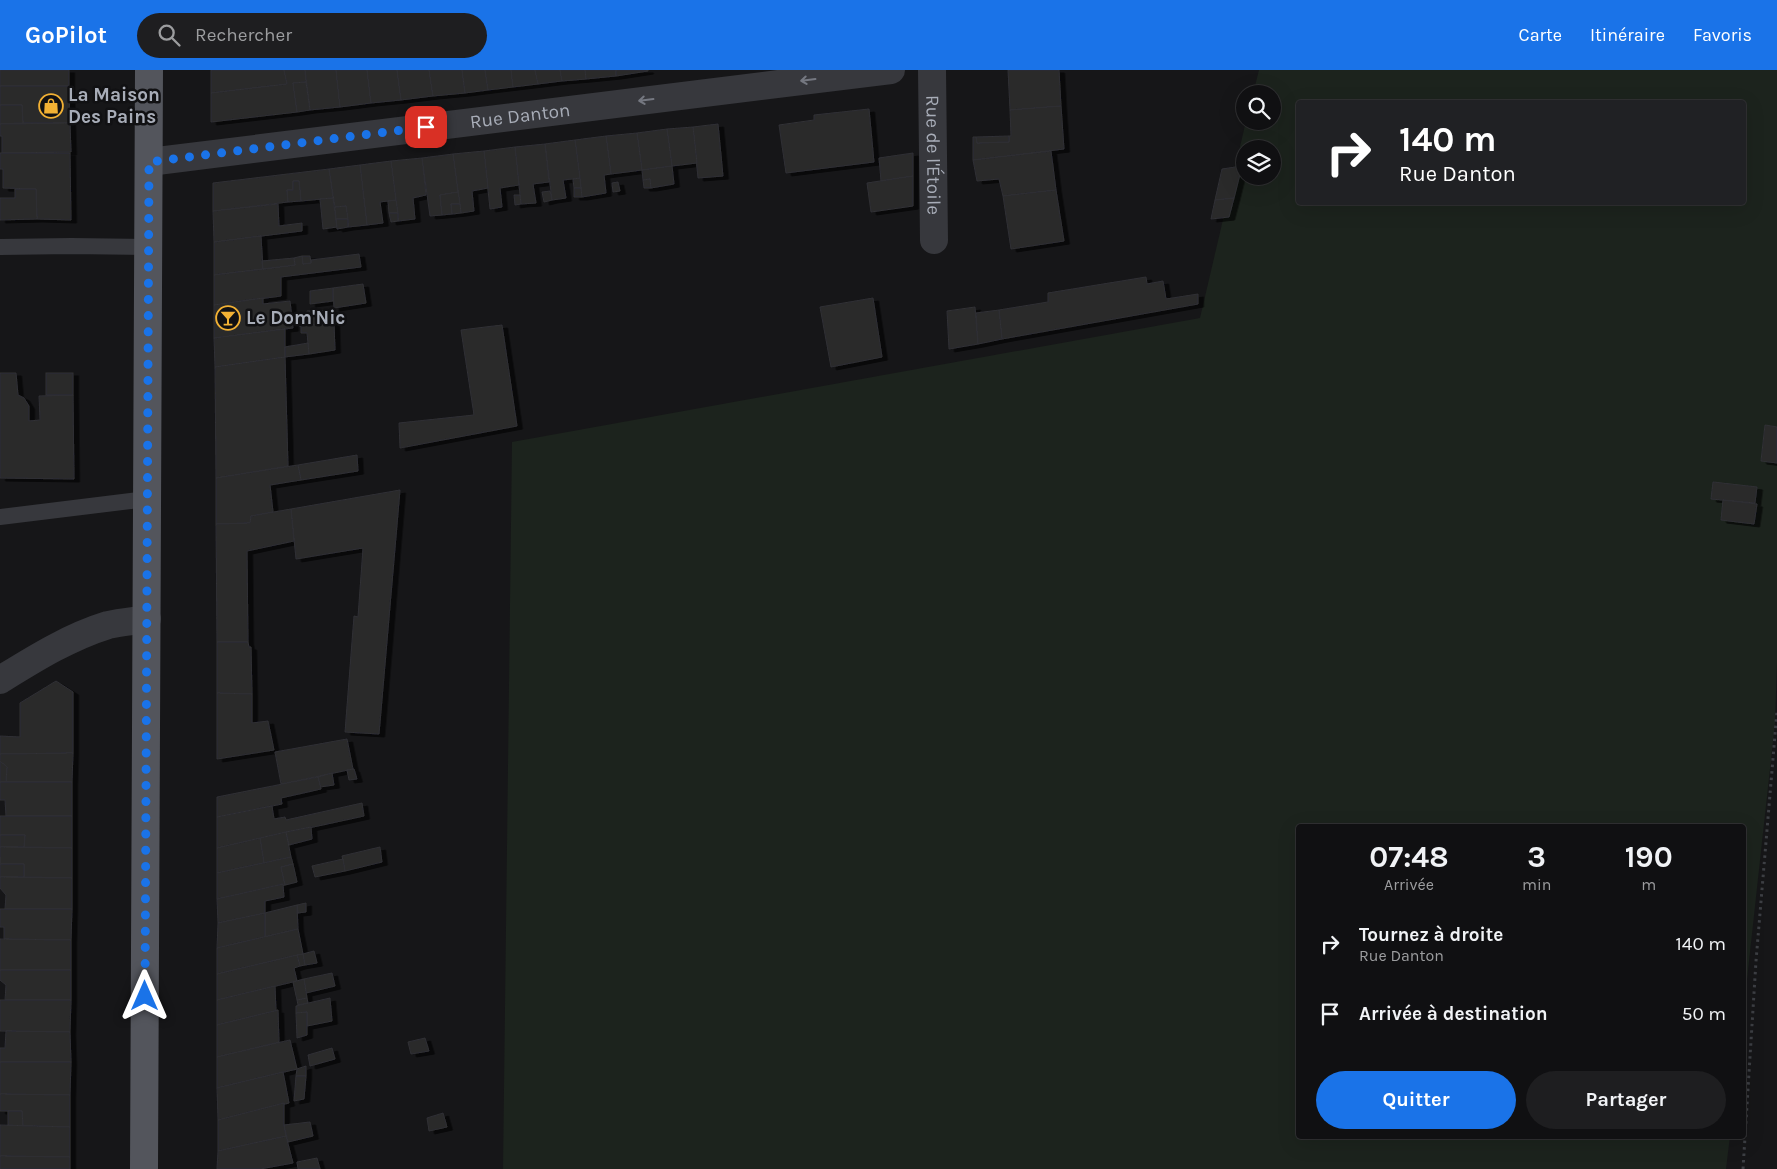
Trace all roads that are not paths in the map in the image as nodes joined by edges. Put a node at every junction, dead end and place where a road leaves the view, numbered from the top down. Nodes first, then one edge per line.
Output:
1 (149, 70) edge
2 (891, 70) edge
3 (932, 70) edge
4 (149, 162) junction
5 (934, 240) dead end
6 (0, 247) edge
7 (148, 248) junction
8 (147, 499) junction
9 (0, 517) edge
10 (146, 619) junction
11 (0, 680) edge
12 (144, 1169) edge

1 - 4 main road
2 -> 4 street, Rue Danton
3 - 5 street, Rue de l'Étoile
4 - 7 main road
6 - 7 lane
7 - 8 main road
8 - 9 lane
8 - 10 main road
10 - 11 street
10 - 12 main road

